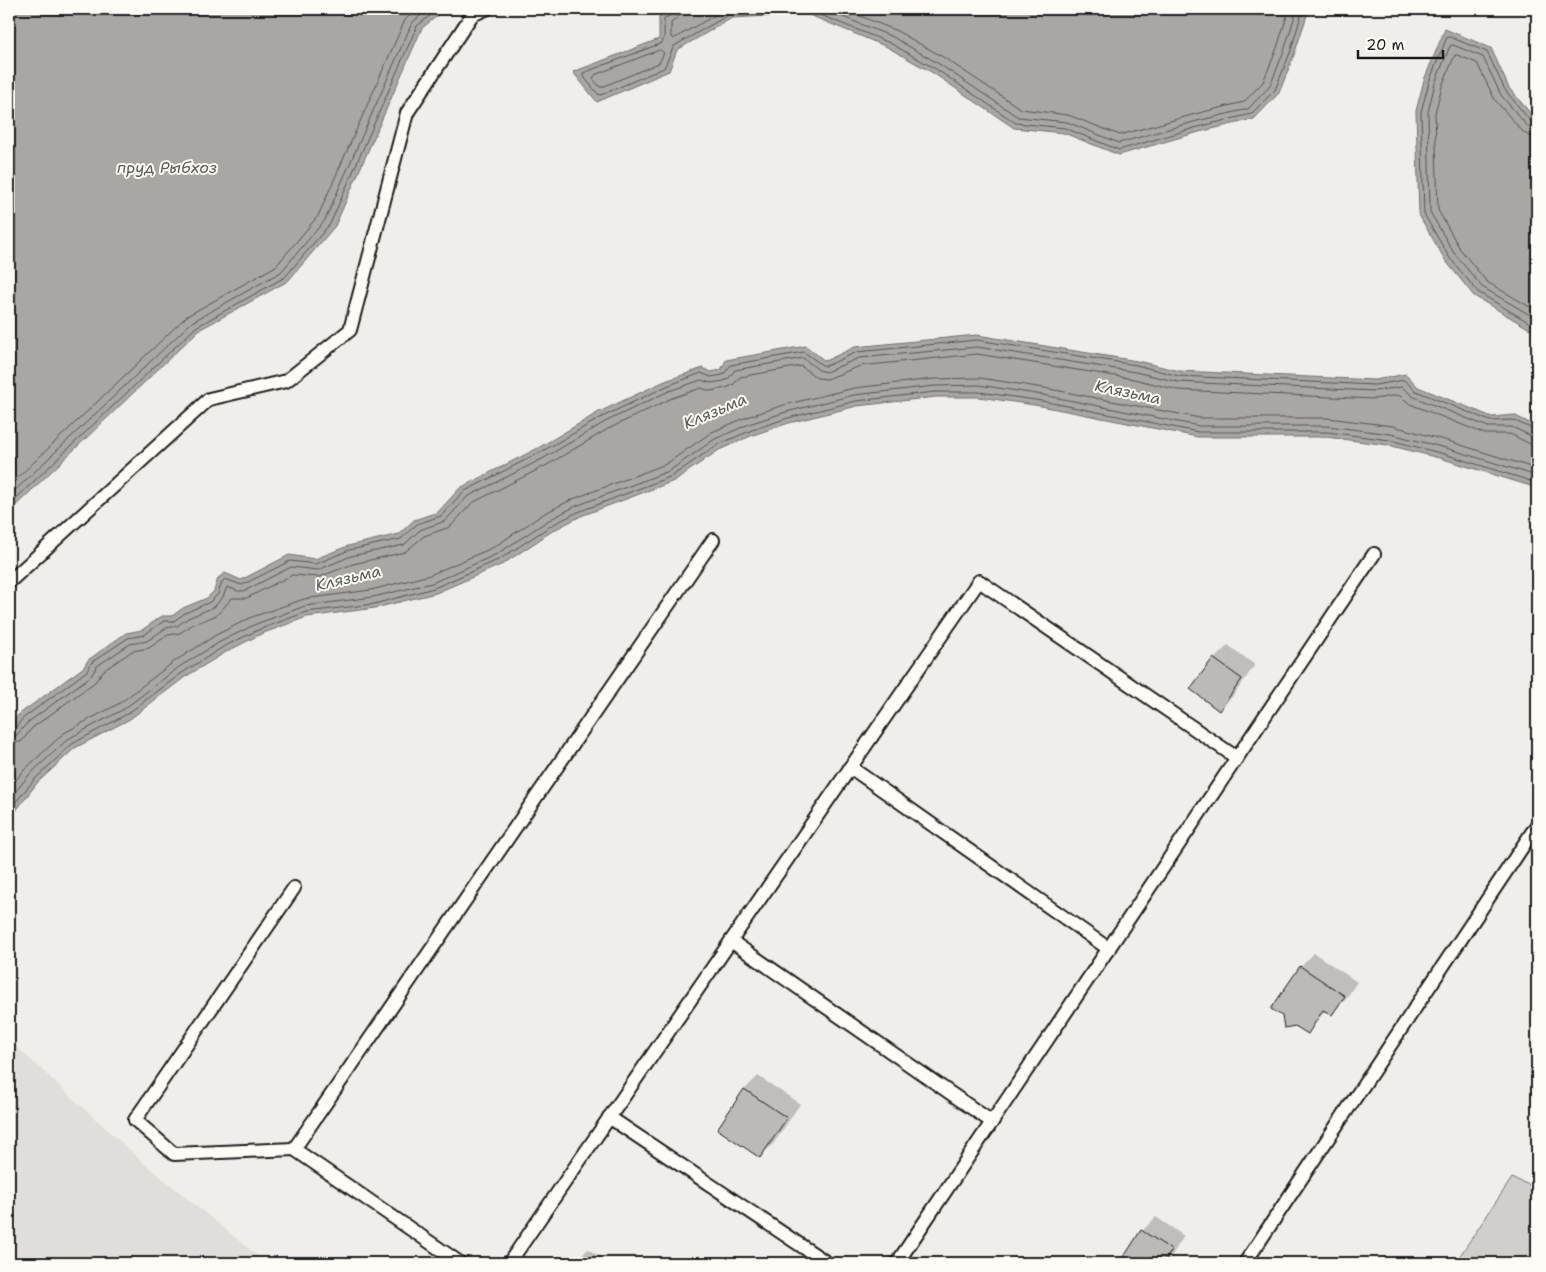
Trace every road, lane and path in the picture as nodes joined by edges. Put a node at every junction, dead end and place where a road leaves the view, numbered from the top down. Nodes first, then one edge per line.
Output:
1 (486, 9) edge
2 (713, 540) dead end
3 (1374, 554) dead end
4 (9, 582) edge
5 (1237, 758) junction
6 (850, 767) junction
7 (1537, 825) edge
8 (294, 888) dead end
9 (731, 941) junction
10 (1109, 949) junction
11 (610, 1117) junction
12 (992, 1122) junction
13 (294, 1148) junction
14 (460, 1263) edge
15 (509, 1263) edge
16 (827, 1263) edge
17 (897, 1263) edge
18 (1245, 1263) edge

1 - 4 lane
2 - 13 lane
3 - 5 lane
5 - 6 lane
5 - 10 lane
6 - 9 lane
6 - 10 lane
7 - 18 lane
8 - 13 lane
9 - 11 lane
9 - 12 lane
10 - 12 lane
11 - 15 lane
11 - 16 lane
12 - 17 lane
13 - 14 lane

